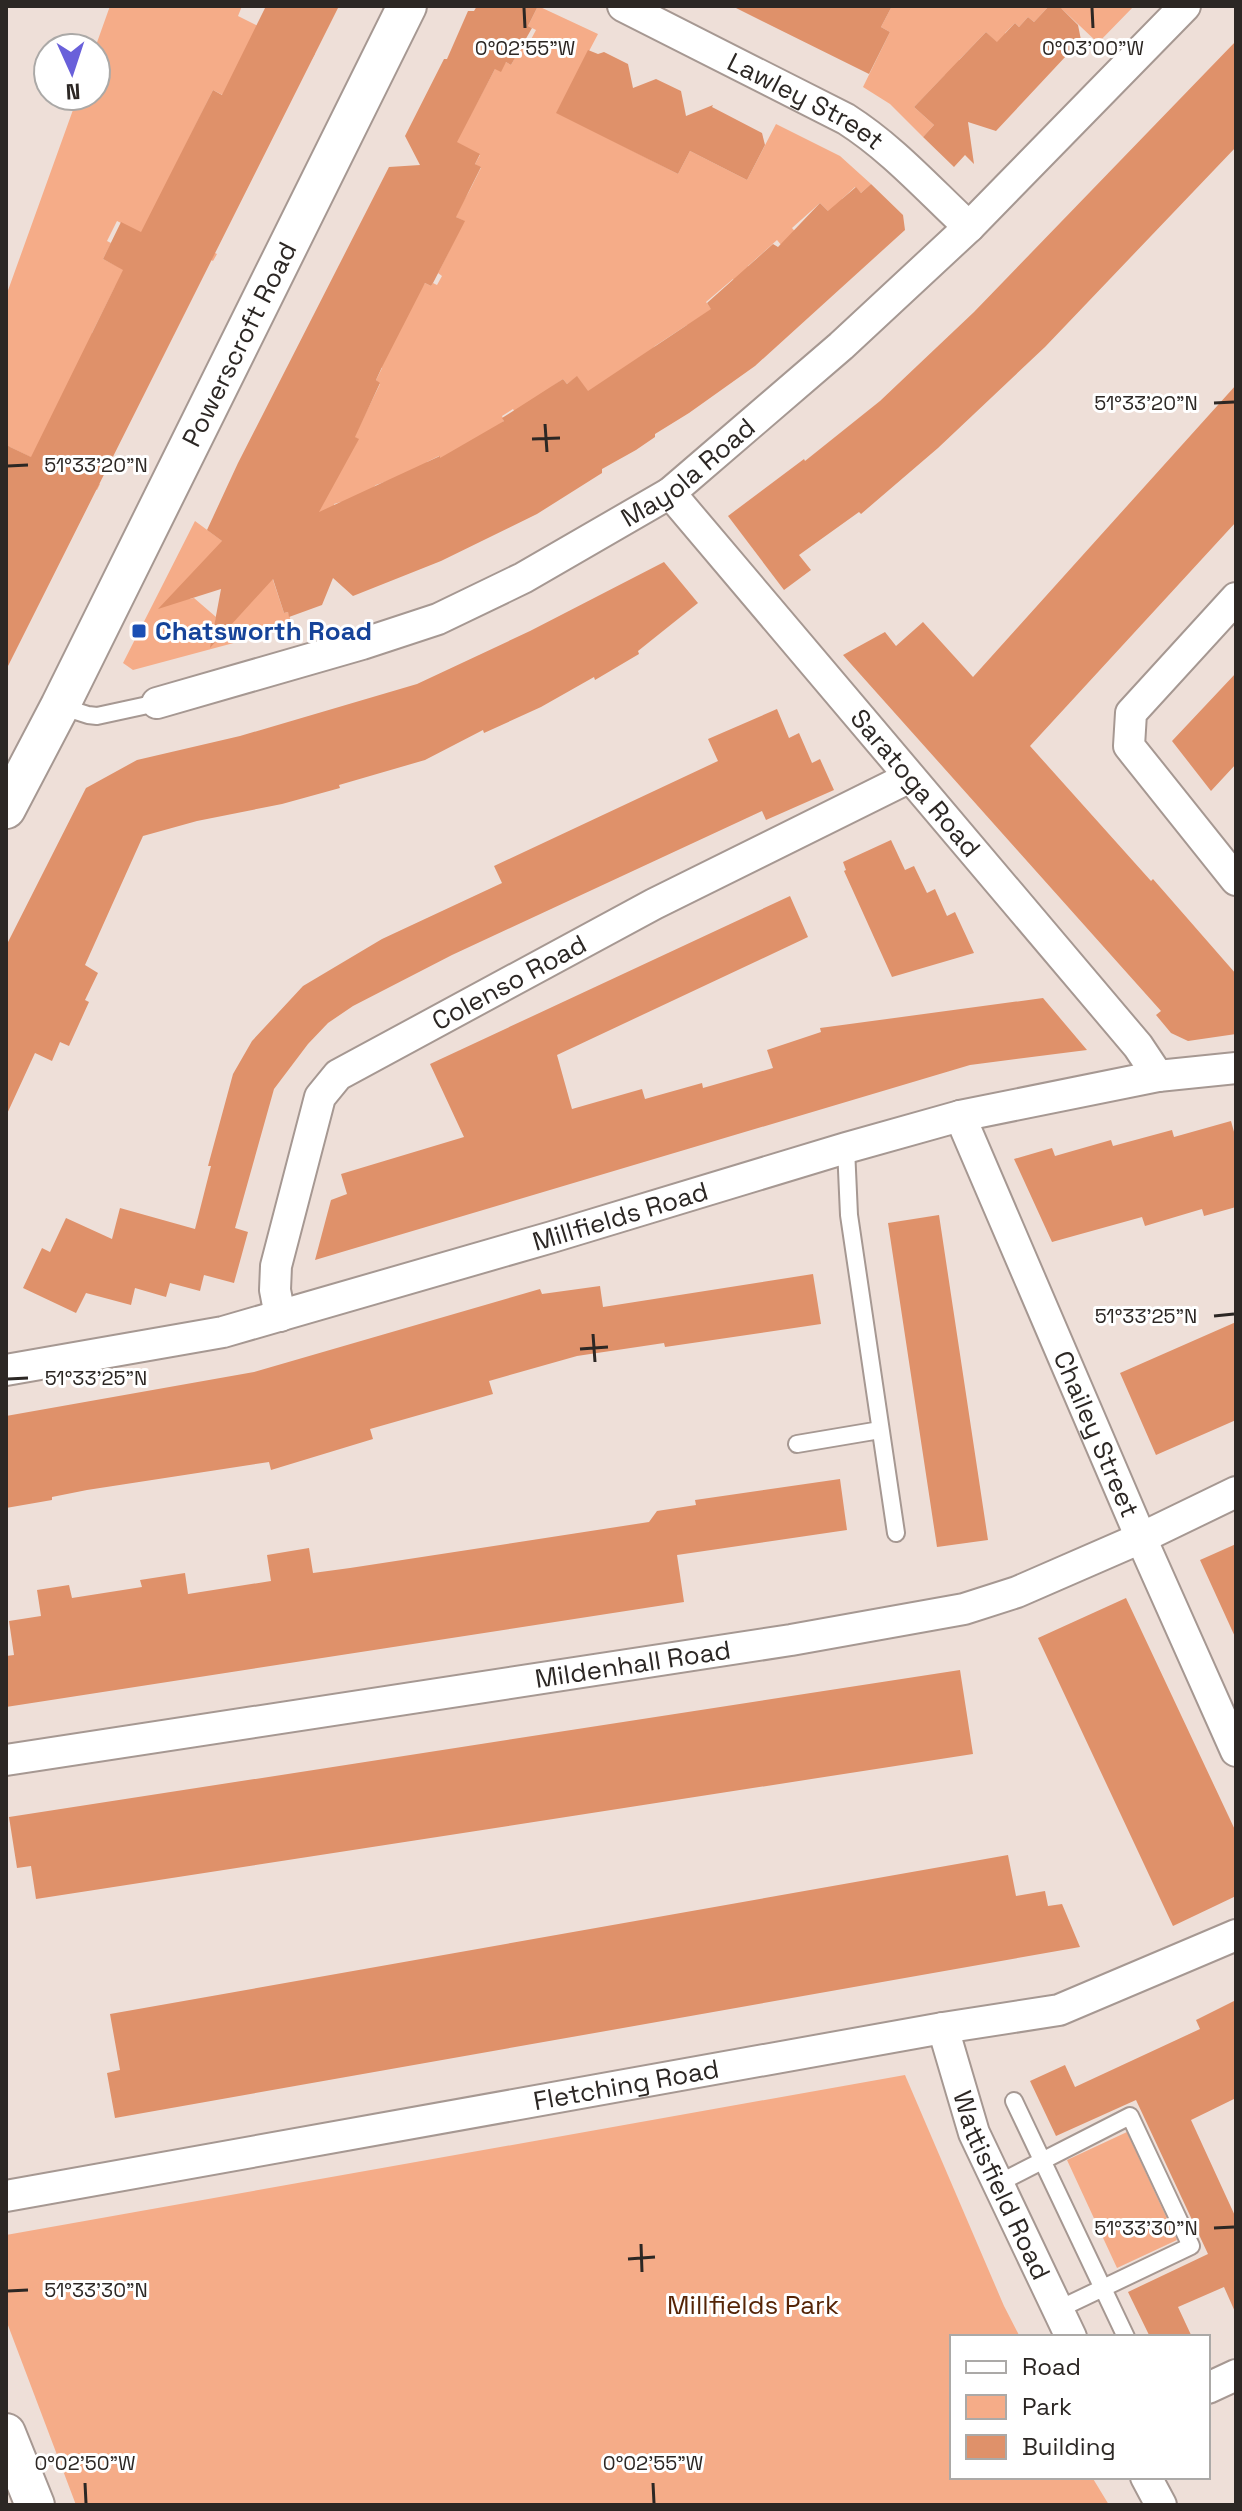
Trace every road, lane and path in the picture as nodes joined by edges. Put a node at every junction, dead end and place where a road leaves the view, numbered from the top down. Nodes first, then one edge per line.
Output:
1 (407, 6) edge
2 (623, 6) edge
3 (1185, 6) edge
4 (969, 227) junction
5 (670, 493) junction
6 (1236, 598) edge
7 (157, 703) joint
8 (60, 706) junction
9 (908, 778) junction
10 (6, 809) edge
11 (1236, 880) edge
12 (1236, 1068) edge
13 (1158, 1076) junction
14 (960, 1116) junction
15 (846, 1148) junction
16 (280, 1316) junction
17 (6, 1370) edge
18 (880, 1430) junction
19 (797, 1444) dead end
20 (1236, 1492) edge
21 (896, 1533) dead end
22 (1141, 1538) junction
23 (1236, 1751) edge
24 (6, 1760) edge
25 (1236, 1935) edge
26 (943, 2028) junction
27 (1014, 2101) dead end
28 (1042, 2160) junction
29 (997, 2184) junction
30 (6, 2196) edge
31 (1102, 2287) junction
32 (1057, 2310) junction
33 (1070, 2335) edge
34 (1125, 2335) edge
35 (1236, 2375) edge
36 (1210, 2387) edge
37 (6, 2433) edge
38 (1147, 2479) edge
39 (35, 2505) edge
40 (1161, 2505) edge

1 - 8 street, Powerscroft Road
2 - 4 street, Lawley Street
3 - 4 street, Mayola Road
4 - 5 street, Mayola Road
5 - 7 street, Mayola Road
5 - 9 street, Saratoga Road
6 - 11 street
7 - 8 lane, Mayola Road
8 - 10 street, Powerscroft Road
9 - 13 street, Saratoga Road
9 - 16 street, Colenso Road
12 - 13 street, Millfields Road
13 - 14 street, Millfields Road
14 - 15 street, Millfields Road
14 - 22 street, Chailey Street
15 - 16 street, Millfields Road
15 - 18 lane
16 - 17 street, Millfields Road
18 - 19 lane
18 - 21 lane
20 - 22 street, Mildenhall Road
22 - 23 street, Chailey Street
22 - 24 street, Mildenhall Road
25 - 26 street, Fletching Road
26 - 29 street, Wattisfield Road
26 - 30 street, Fletching Road
27 - 28 lane
28 - 29 lane
28 - 31 lane
28 - 31 lane
29 - 32 street, Wattisfield Road
31 - 32 lane
31 - 34 lane
32 - 33 street, Wattisfield Road
35 - 36 street
37 - 39 street
38 - 40 street

